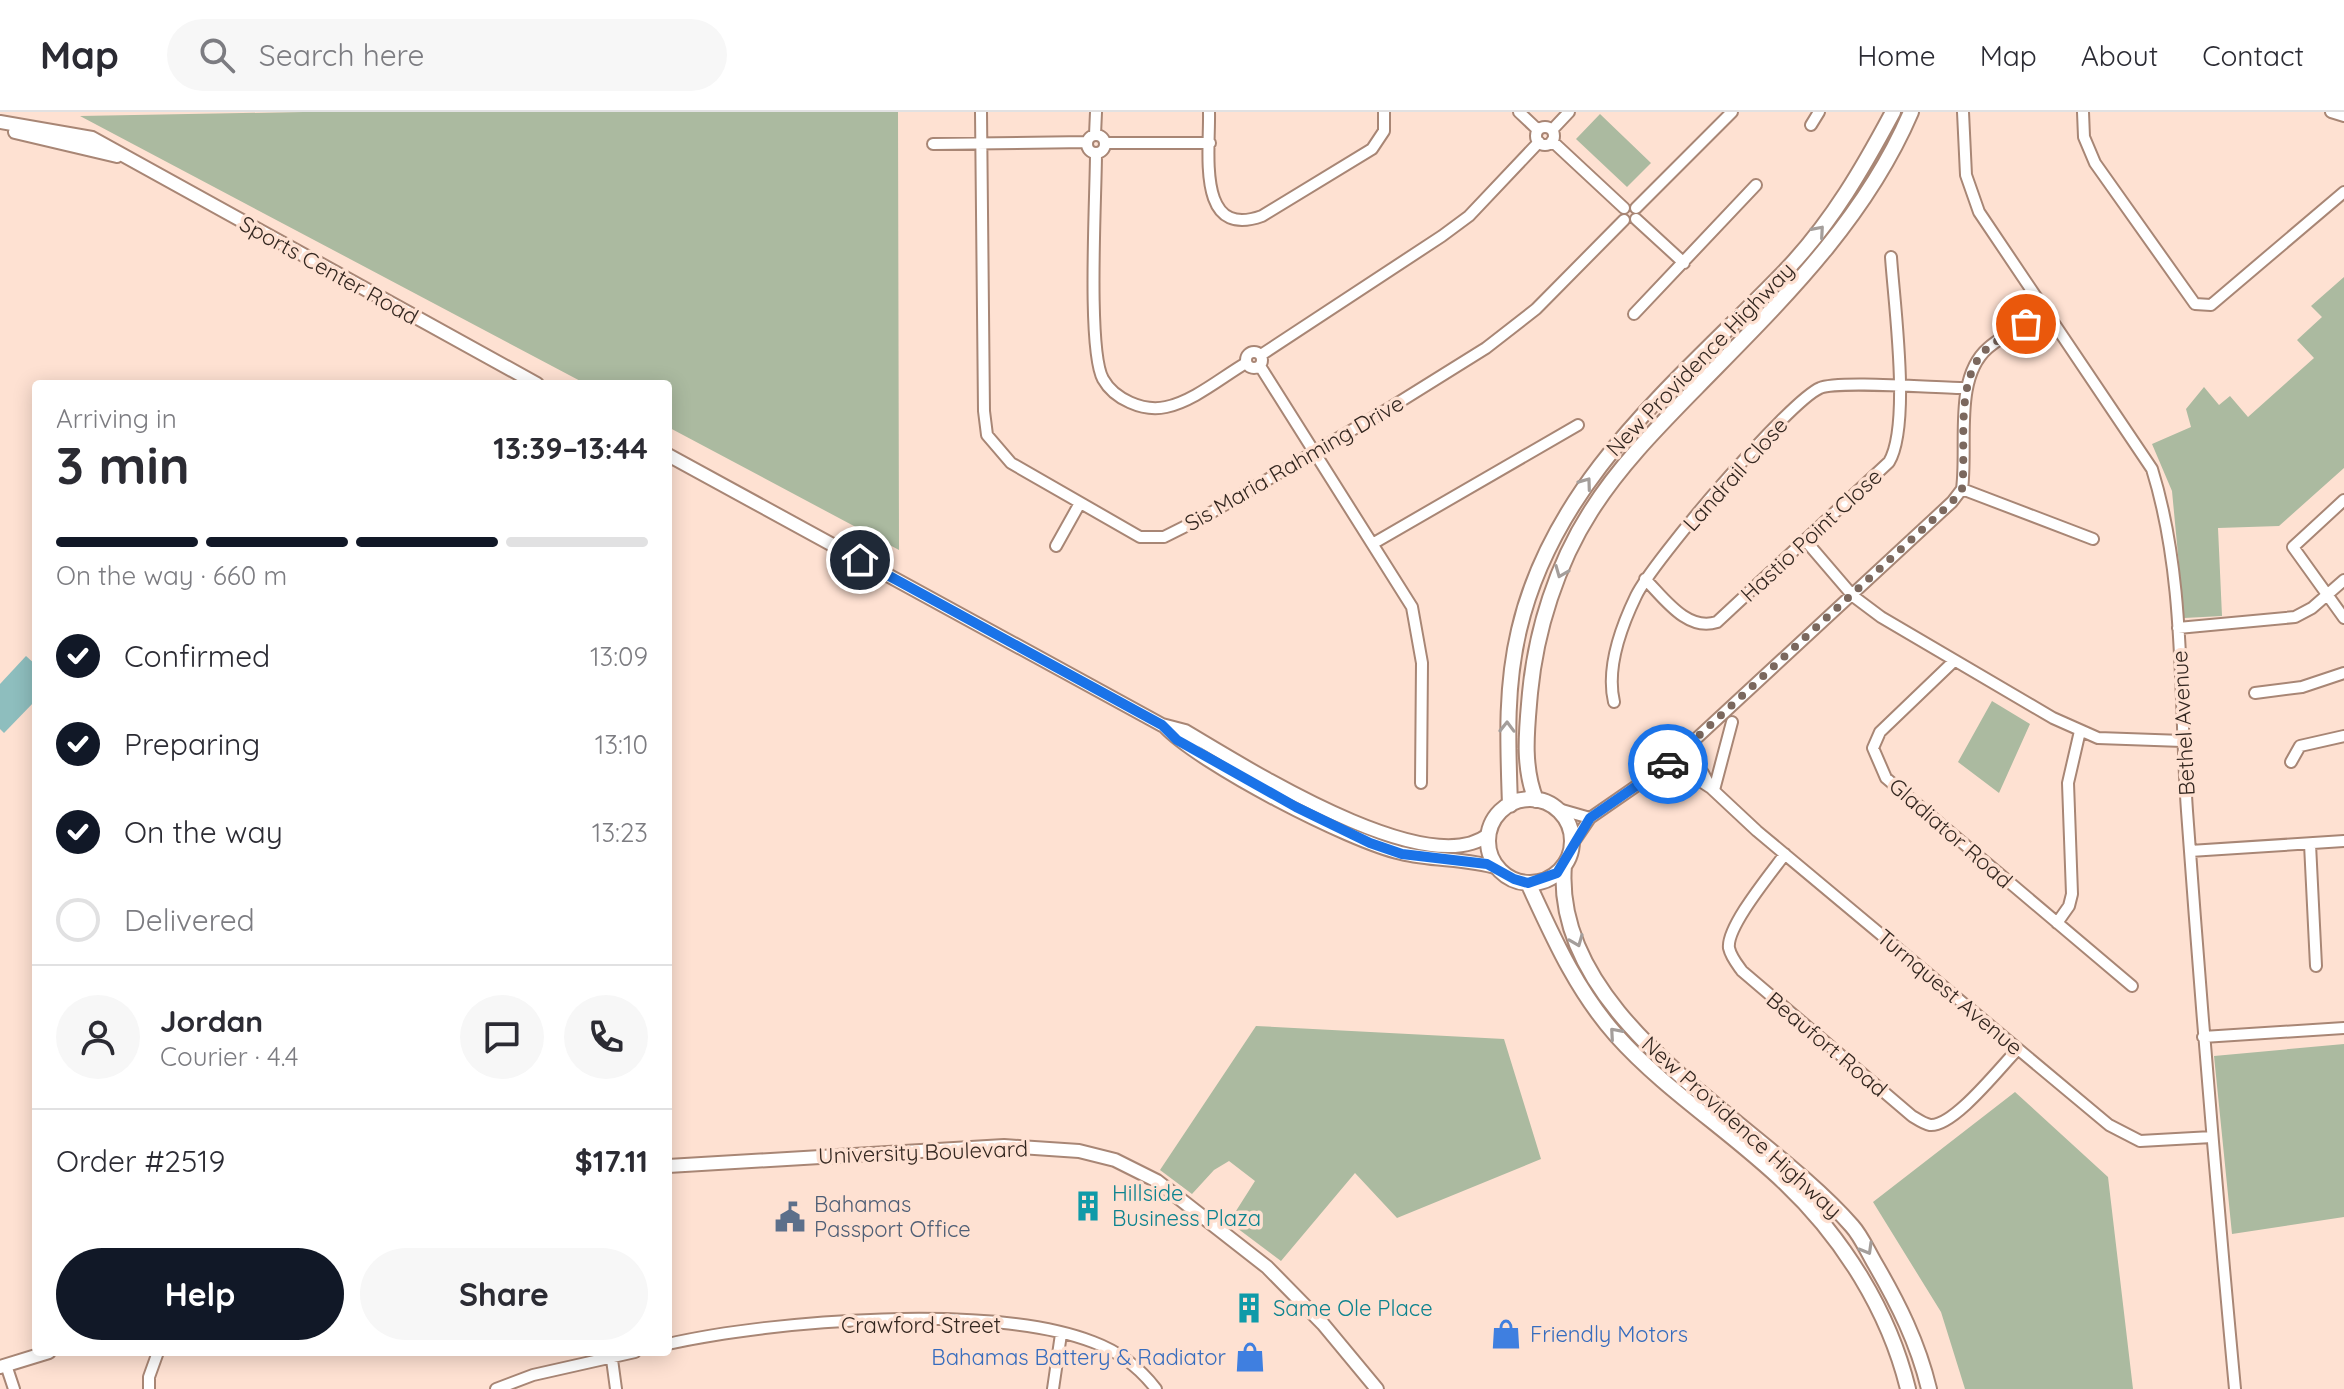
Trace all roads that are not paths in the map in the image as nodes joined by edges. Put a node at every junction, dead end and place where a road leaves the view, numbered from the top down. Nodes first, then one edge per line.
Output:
1 (981, 112) edge
2 (1096, 112) edge
3 (1209, 112) edge
4 (1384, 112) edge
5 (1519, 112) edge
6 (1569, 112) edge
7 (1732, 112) edge
8 (1819, 112) edge
9 (1893, 112) edge
10 (1911, 112) edge
11 (1963, 112) edge
12 (2083, 112) edge
13 (2331, 112) edge
14 (2344, 116) edge
15 (0, 122) edge
16 (1811, 125) dead end
17 (0, 130) edge
18 (1538, 136) junction
19 (1552, 136) junction
20 (1091, 138) junction
21 (982, 143) junction
22 (1105, 143) junction
23 (1210, 143) junction
24 (933, 144) dead end
25 (1096, 153) junction
26 (120, 157) junction
27 (1756, 185) dead end
28 (2344, 192) edge
29 (1624, 208) junction
30 (1636, 214) junction
31 (1624, 220) junction
32 (1891, 257) dead end
33 (1684, 263) junction
34 (2045, 312) junction
35 (1634, 314) dead end
36 (1260, 361) junction
37 (530, 380) edge
38 (1899, 388) junction
39 (1965, 388) junction
40 (1578, 425) dead end
41 (1314, 452) junction
42 (672, 457) edge
43 (1962, 489) junction
44 (2344, 500) edge
45 (1080, 503) junction
46 (2093, 539) dead end
47 (1805, 540) junction
48 (1374, 543) junction
49 (1056, 546) dead end
50 (1645, 579) junction
51 (2344, 580) edge
52 (1853, 596) junction
53 (2325, 596) junction
54 (2344, 618) edge
55 (2178, 628) junction
56 (1953, 662) junction
57 (2344, 673) edge
58 (2255, 693) dead end
59 (1614, 702) dead end
60 (1732, 722) dead end
61 (1162, 725) junction
62 (2080, 731) junction
63 (2344, 736) edge
64 (2183, 741) junction
65 (1681, 753) junction
66 (1671, 762) junction
67 (2291, 762) dead end
68 (1421, 783) dead end
69 (1713, 789) junction
70 (1536, 800) junction
71 (1510, 805) junction
72 (1555, 808) junction
73 (1590, 818) junction
74 (1489, 834) junction
75 (2344, 841) edge
76 (2310, 844) junction
77 (1571, 846) junction
78 (2190, 851) junction
79 (1785, 854) junction
80 (1564, 865) junction
81 (1498, 868) junction
82 (1528, 883) junction
83 (2057, 923) junction
84 (2316, 966) dead end
85 (2132, 986) dead end
86 (2344, 1028) edge
87 (2203, 1037) junction
88 (2018, 1049) junction
89 (2212, 1137) junction
90 (672, 1166) edge
91 (1061, 1334) junction
92 (672, 1343) edge
93 (36, 1356) edge
94 (157, 1356) edge
95 (607, 1356) edge
96 (611, 1356) edge
97 (3, 1366) edge
98 (14, 1389) edge
99 (149, 1389) edge
100 (496, 1389) edge
101 (616, 1389) edge
102 (1053, 1389) edge
103 (1156, 1389) edge
104 (1377, 1389) edge
105 (1908, 1389) edge
106 (1929, 1389) edge
107 (2235, 1389) edge

1 - 21 street, Sis Maria Rahming Drive
2 - 20 street
3 - 23 street
4 - 23 street
5 - 18 street
6 - 19 street
7 - 30 street
8 - 16 street
71 -> 9 highway, New Providence Highway
10 -> 70 highway, New Providence Highway
11 - 34 street, Bethel Avenue
12 - 28 street
13 - 14 street
15 - 26 main road, Sports Center Road
17 - 26 main road, Sports Center Road
18 - 19 street
18 - 36 street
19 - 29 street
20 - 21 street
20 - 22 street
20 - 25 street
21 - 24 street
21 - 45 street, Sis Maria Rahming Drive
22 - 23 street
22 - 25 street
25 - 36 street
26 - 37 main road, Sports Center Road
27 - 33 street
29 - 30 street
29 - 31 street
30 - 31 street
30 - 33 street
31 - 41 street, Sis Maria Rahming Drive
32 - 38 street, Hastio Point Close
33 - 35 street
34 - 39 street
34 - 55 street, Bethel Avenue
36 - 41 street
38 - 39 street, Landrail Close
38 - 47 street, Hastio Point Close
38 - 50 street, Landrail Close
39 - 43 street
40 - 48 street
41 - 45 street, Sis Maria Rahming Drive
41 - 48 street
42 - 61 main road
43 - 46 street
43 - 52 street
44 - 53 street
45 - 49 street
47 - 50 street, Hastio Point Close
47 - 52 street
48 - 68 street
50 - 59 street, Landrail Close
51 - 53 street
52 - 56 street
52 - 65 street
53 - 54 street
53 - 55 street
55 - 64 street, Bethel Avenue
56 - 62 street
56 - 83 street, Gladiator Road
57 - 58 street
60 - 69 street
61 - 74 main road
61 - 81 main road
62 - 64 street
62 - 83 street
63 - 67 street
64 - 78 street, Bethel Avenue
65 - 66 street
65 - 69 street
66 - 69 street
66 - 73 street
69 - 79 street, Turnquest Avenue
70 - 71 highway
70 - 72 highway
71 - 74 highway
72 - 73 street
72 - 77 highway
73 - 77 street
74 - 81 highway
75 - 76 street
76 - 78 street
76 - 84 street
77 - 80 highway
78 - 87 street, Bethel Avenue
79 - 88 street, Turnquest Avenue
79 - 88 street, Beaufort Road
80 - 82 highway
80 -> 106 highway, New Providence Highway
81 - 82 highway
105 -> 82 highway, New Providence Highway
83 - 85 street, Gladiator Road
86 - 87 street
87 - 89 street, Bethel Avenue
88 - 89 street, Turnquest Avenue
89 - 107 street, Bethel Avenue
90 - 104 main road, University Boulevard
91 - 92 street, Crawford Street
91 - 102 street
91 - 103 street, Crawford Street
93 - 97 main road
94 - 99 street
95 - 100 street
96 - 101 street
97 - 98 street

